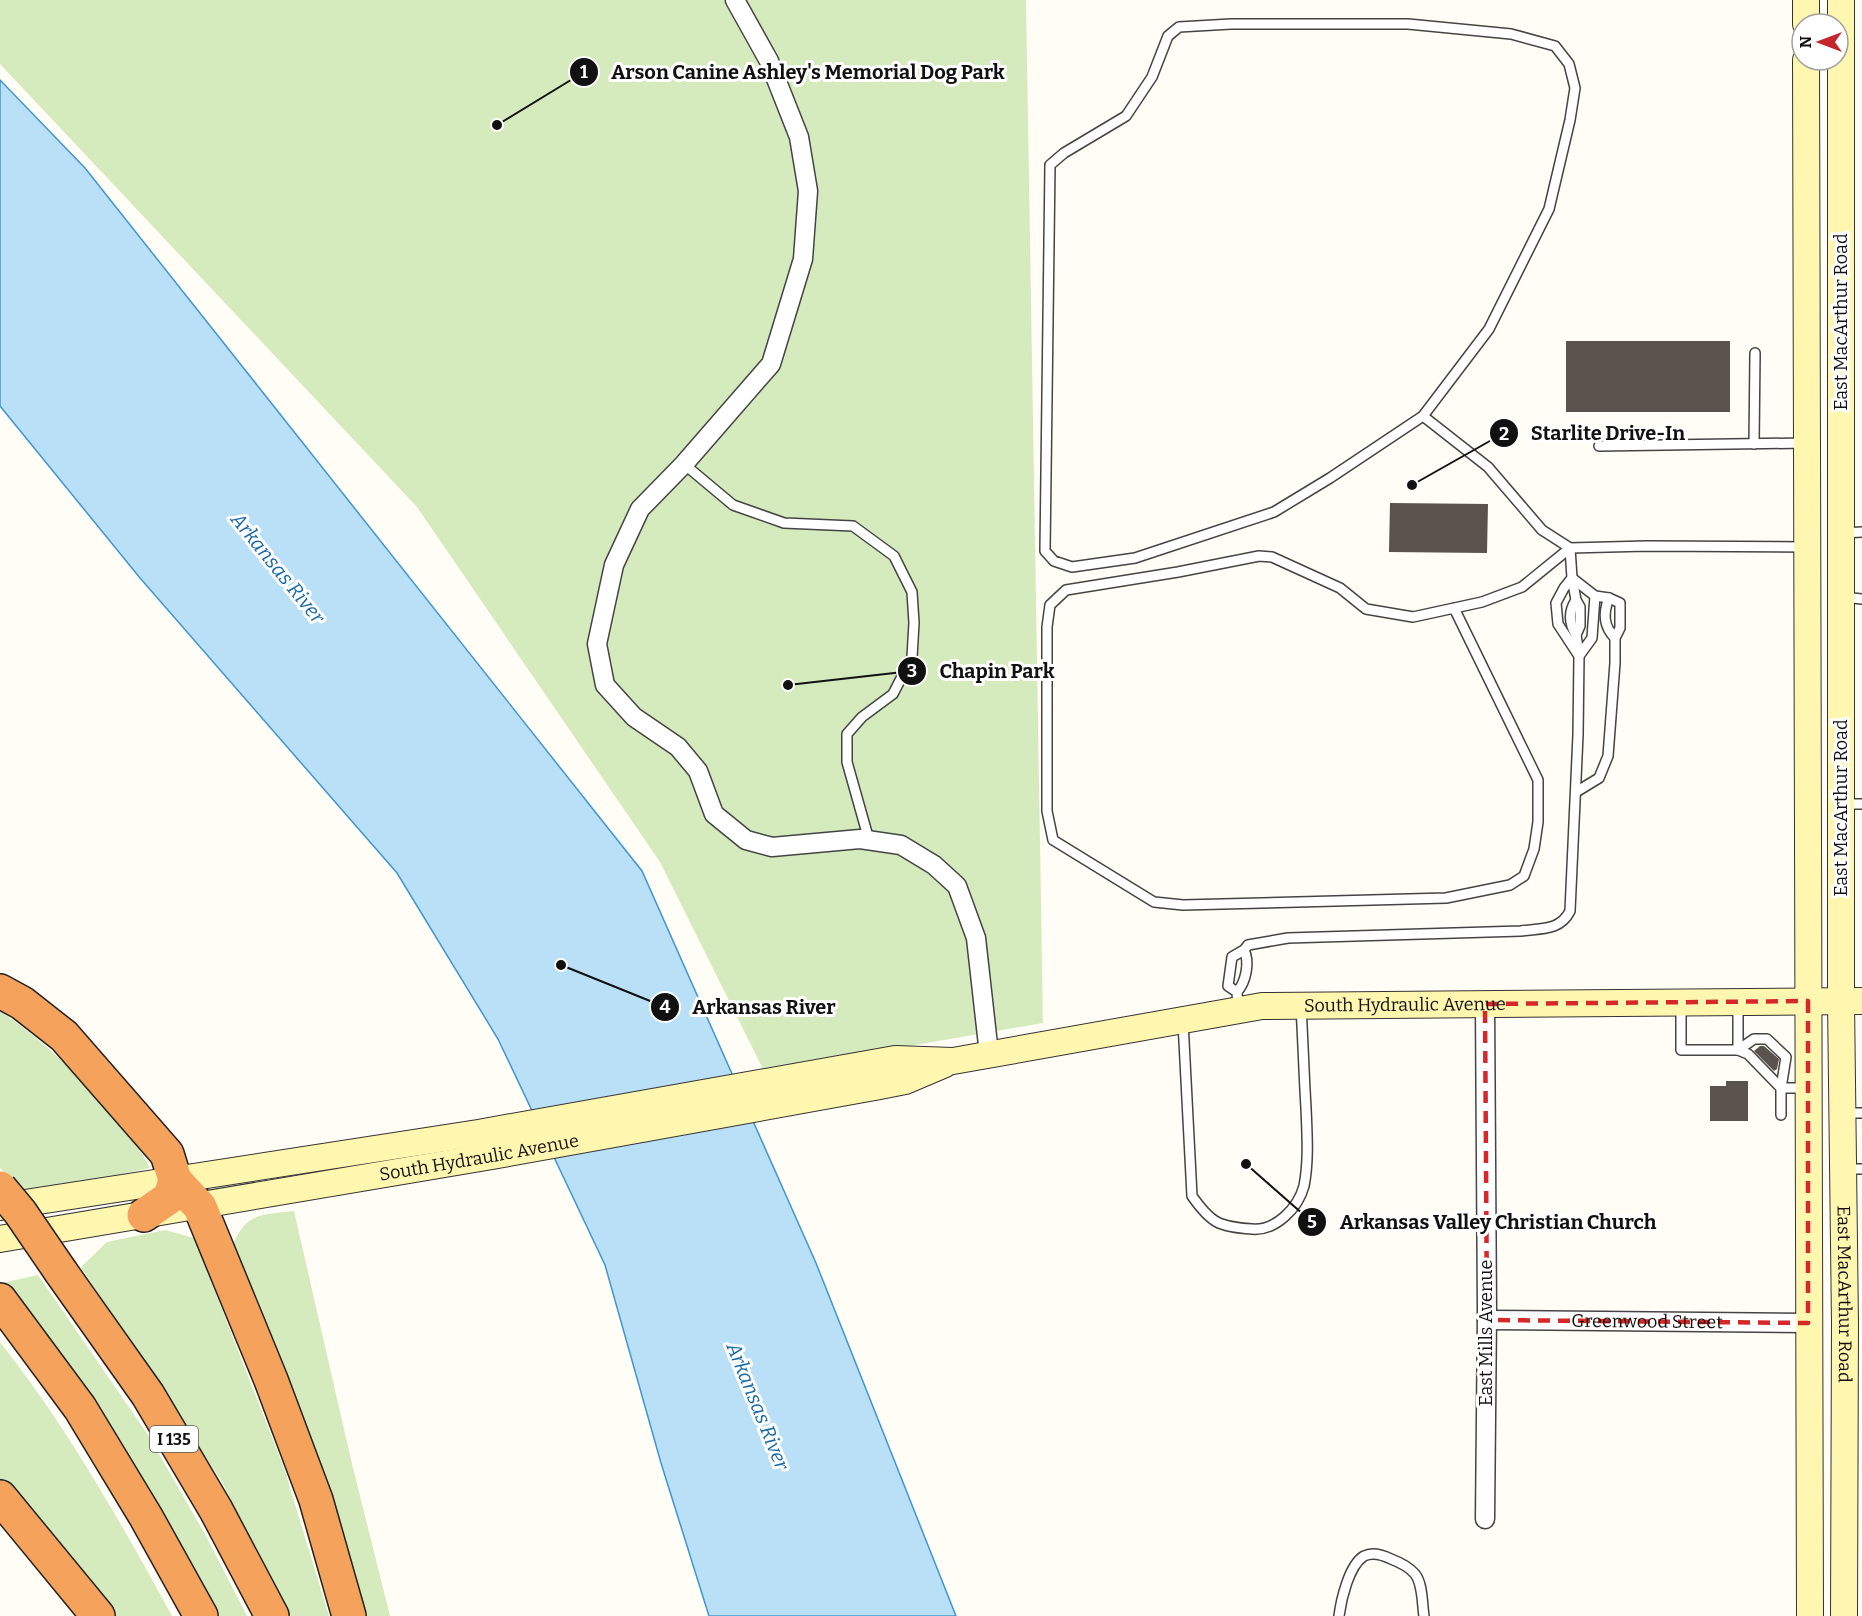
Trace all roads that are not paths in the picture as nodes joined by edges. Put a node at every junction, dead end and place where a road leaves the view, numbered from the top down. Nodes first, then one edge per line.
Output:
1 (735, 0) edge
2 (1840, 0) edge
3 (1806, 72) edge
4 (1755, 353) dead end
5 (1423, 416) junction
6 (1806, 443) junction
7 (1754, 444) junction
8 (1599, 446) dead end
9 (684, 464) junction
10 (1851, 533) edge
11 (1807, 547) junction
12 (1570, 549) junction
13 (1572, 578) junction
14 (1595, 596) junction
15 (1609, 598) junction
16 (1851, 598) edge
17 (1454, 608) junction
18 (1614, 639) junction
19 (1579, 656) junction
20 (1576, 792) junction
21 (1852, 804) edge
22 (869, 840) junction
23 (1244, 950) junction
24 (0, 991) edge
25 (1238, 1001) junction
26 (1738, 1001) junction
27 (1808, 1001) junction
28 (1851, 1001) edge
29 (1680, 1002) junction
30 (1485, 1004) junction
31 (1301, 1005) junction
32 (1183, 1020) junction
33 (1738, 1050) junction
34 (989, 1054) junction
35 (953, 1061) junction
36 (1781, 1088) junction
37 (1808, 1088) junction
38 (1852, 1113) edge
39 (1781, 1114) dead end
40 (1852, 1169) edge
41 (175, 1180) junction
42 (0, 1188) edge
43 (0, 1207) edge
44 (200, 1207) junction
45 (144, 1215) junction
46 (0, 1239) edge
47 (0, 1300) edge
48 (1487, 1320) junction
49 (1808, 1323) junction
50 (0, 1497) edge
51 (1485, 1519) dead end
52 (98, 1616) edge
53 (201, 1616) edge
54 (272, 1616) edge
55 (349, 1616) edge
56 (1339, 1616) edge
57 (1424, 1616) edge
58 (1810, 1616) edge
59 (1844, 1616) edge

1 - 9 street
2 - 10 street, East MacArthur Road
3 - 6 street, East MacArthur Road
4 - 7 lane
5 - 5 lane
5 - 12 lane
6 - 7 lane
6 - 11 street, East MacArthur Road
7 - 8 lane
9 - 22 lane
9 - 22 street
10 - 16 street, East MacArthur Road
11 - 12 lane
11 - 27 street, East MacArthur Road
12 - 13 lane
12 - 17 lane
13 - 14 lane
13 - 19 lane
13 - 19 lane
14 - 15 lane
14 - 19 lane
15 - 18 lane
15 - 18 lane
16 - 21 street, East MacArthur Road
17 - 17 lane
18 - 20 lane
19 - 20 lane
20 - 23 lane
21 - 28 street, East MacArthur Road
22 - 34 street
23 - 25 lane
23 - 25 lane
24 - 41 highway
25 - 31 street, South Hydraulic Avenue
25 - 32 street, South Hydraulic Avenue
26 - 27 street, South Hydraulic Avenue
26 - 29 street, South Hydraulic Avenue
26 - 33 lane
27 - 28 street, South Hydraulic Avenue
27 - 37 street, East MacArthur Road
28 - 38 street, East MacArthur Road
29 - 30 street, South Hydraulic Avenue
29 - 33 lane
30 - 31 street, South Hydraulic Avenue
30 - 48 street, East Mills Avenue
31 - 32 lane
32 - 34 street, South Hydraulic Avenue
33 - 36 lane
33 - 36 lane
34 - 35 street, South Hydraulic Avenue
35 - 41 street, South Hydraulic Avenue
35 - 44 street, South Hydraulic Avenue
36 - 37 lane
36 - 39 lane
37 - 49 street, East MacArthur Road
38 - 40 street, East MacArthur Road
40 - 59 street, East MacArthur Road
41 - 43 street, South Hydraulic Avenue
41 - 44 highway
41 - 45 highway
42 - 54 highway, I 135, bridge
44 - 45 street, South Hydraulic Avenue
44 - 55 highway
45 - 46 street, South Hydraulic Avenue
47 - 53 highway
48 - 49 street, Greenwood Street
48 - 51 street, East Mills Avenue
49 - 58 street, East MacArthur Road
50 - 52 highway
56 - 57 lane

